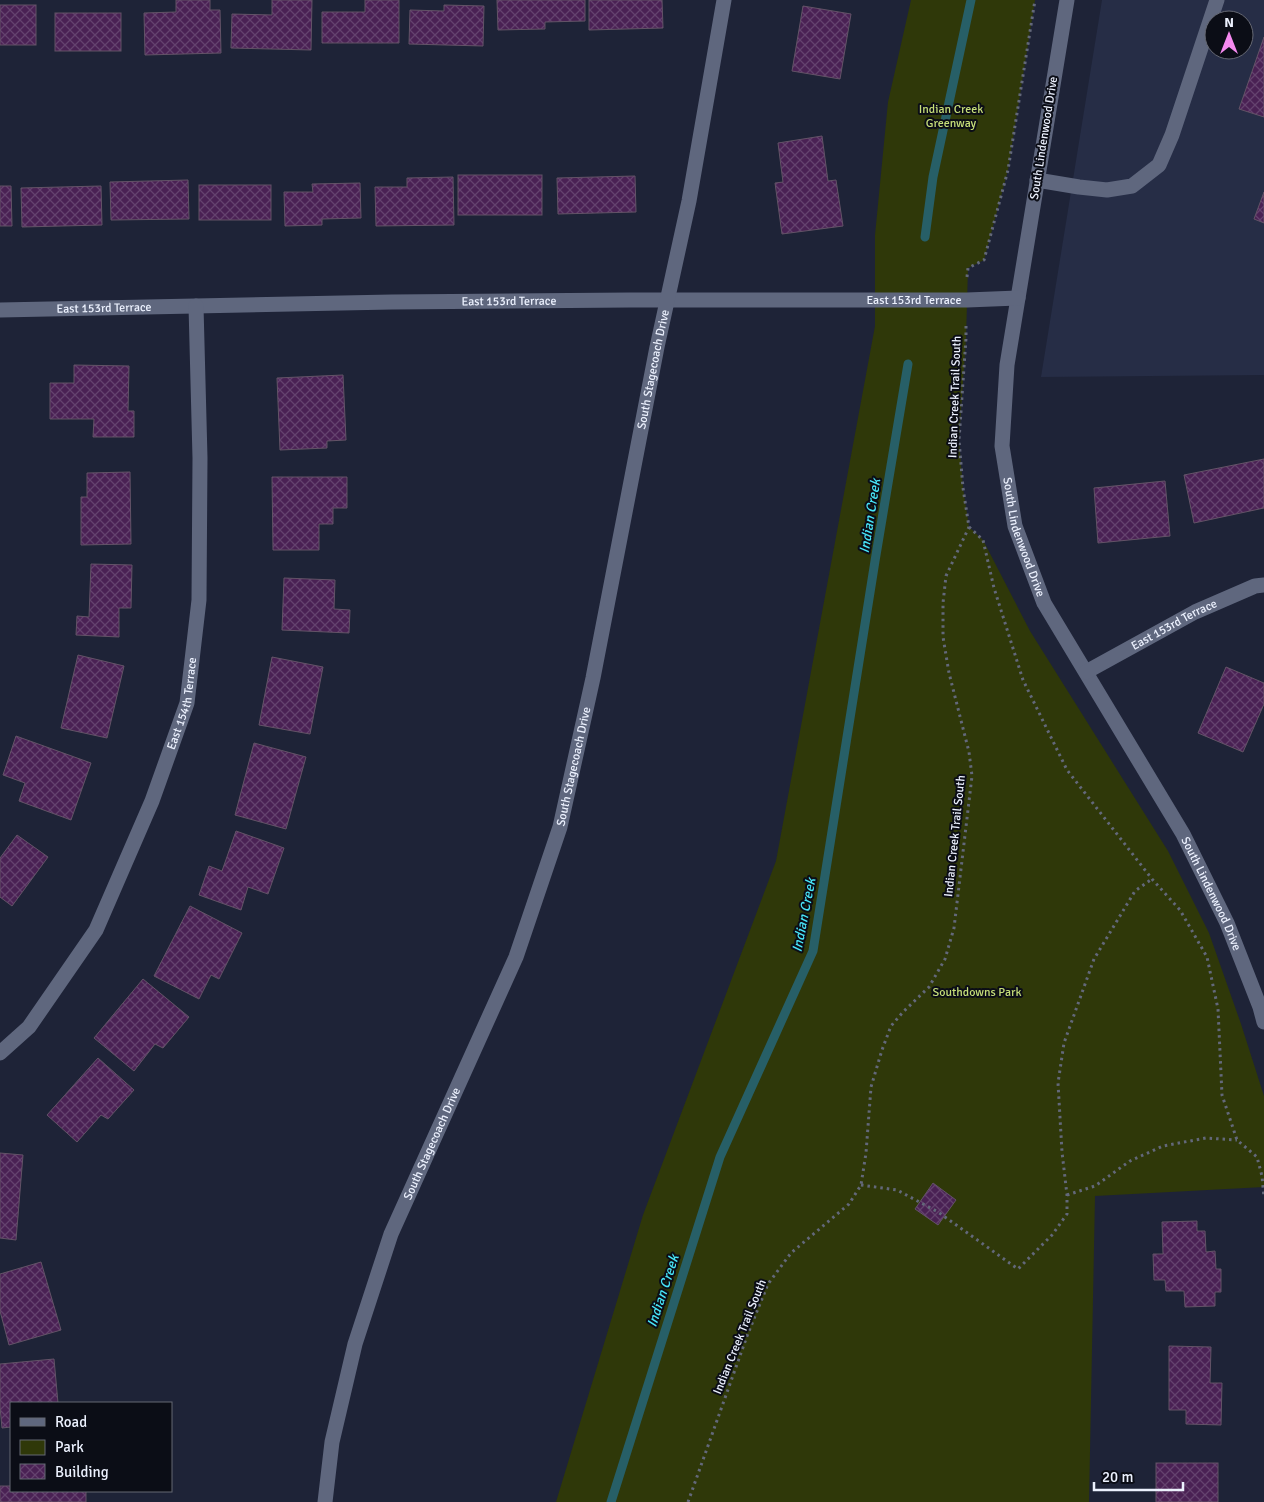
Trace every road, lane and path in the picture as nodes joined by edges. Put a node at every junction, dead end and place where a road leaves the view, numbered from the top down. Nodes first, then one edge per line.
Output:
1 (724, 0) edge
2 (1035, 0) edge
3 (1067, 0) edge
4 (1217, 0) edge
5 (1037, 180) junction
6 (1018, 298) junction
7 (667, 300) junction
8 (967, 300) junction
9 (196, 306) junction
10 (0, 310) edge
11 (970, 527) junction
12 (1264, 584) edge
13 (1086, 672) junction
14 (1152, 879) junction
15 (1264, 1022) edge
16 (0, 1053) edge
17 (1237, 1140) junction
18 (862, 1185) junction
19 (1067, 1195) junction
20 (1264, 1198) edge
21 (325, 1502) edge
22 (688, 1502) edge

1 - 7 street, South Stagecoach Drive
2 - 8 path, Indian Creek Trail South
3 - 5 street, South Lindenwood Drive
4 - 5 street
5 - 6 street, South Lindenwood Drive
6 - 8 street, East 153rd Terrace
6 - 13 street, South Lindenwood Drive
7 - 8 street, East 153rd Terrace
7 - 9 street, East 153rd Terrace
7 - 21 street, South Stagecoach Drive
8 - 11 path, Indian Creek Trail South
9 - 10 street, East 153rd Terrace
9 - 16 street, East 154th Terrace
11 - 14 path
11 - 18 path, Indian Creek Trail South
12 - 13 street, East 153rd Terrace
13 - 15 street, South Lindenwood Drive
14 - 17 path
14 - 19 path
17 - 19 path
17 - 20 path
18 - 19 path
18 - 22 path, Indian Creek Trail South

